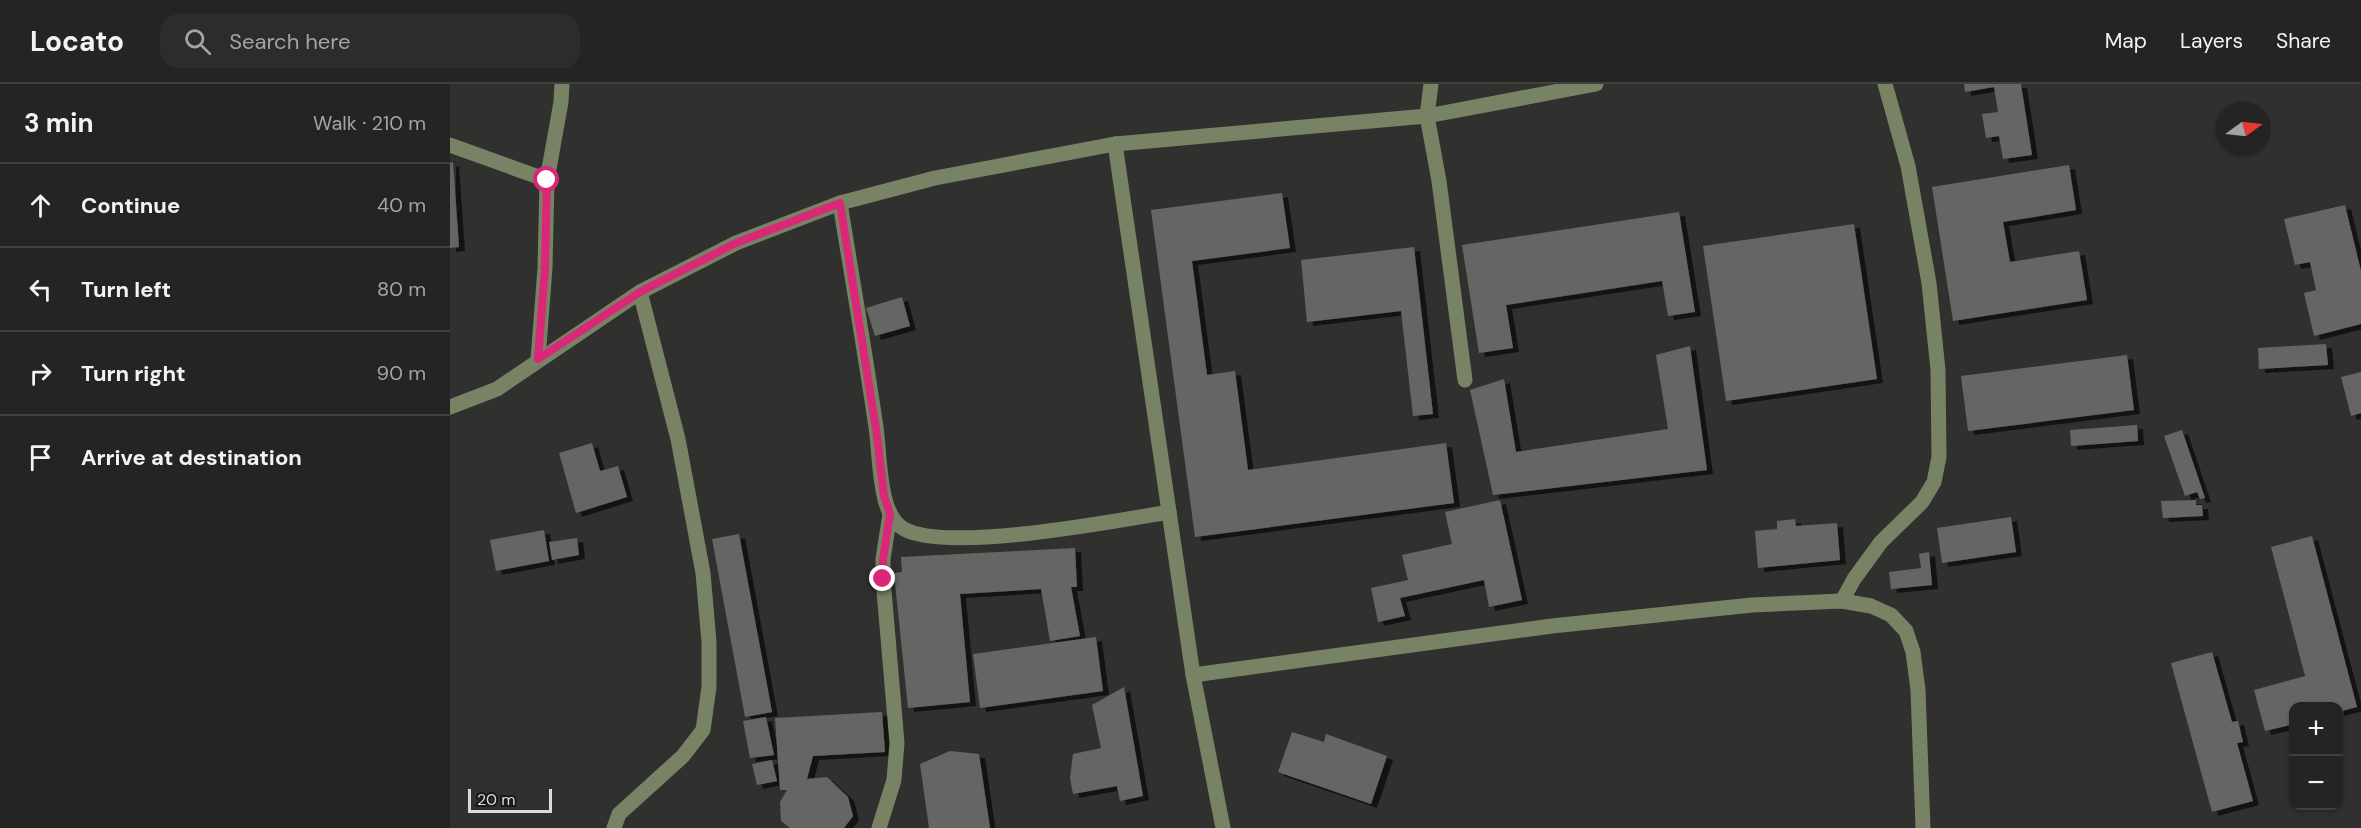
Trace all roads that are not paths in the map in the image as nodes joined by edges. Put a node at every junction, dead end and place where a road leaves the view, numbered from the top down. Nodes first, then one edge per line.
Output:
1 (562, 84) edge
2 (1431, 84) edge
3 (1596, 84) edge
4 (1885, 84) edge
5 (1427, 116) junction
6 (1115, 144) junction
7 (450, 145) edge
8 (547, 180) junction
9 (840, 203) junction
10 (640, 292) junction
11 (538, 359) junction
12 (1465, 380) dead end
13 (450, 407) edge
14 (1169, 512) junction
15 (890, 514) junction
16 (1842, 601) junction
17 (1193, 675) junction
18 (614, 828) edge
19 (879, 828) edge
20 (1223, 828) edge
21 (1923, 828) edge

1 - 8 street
2 - 5 street
3 - 5 street
4 - 16 street
5 - 6 street
5 - 12 street
6 - 9 street
6 - 14 street
7 - 8 street
8 - 11 street
9 - 10 street
9 - 15 street
10 - 11 street
10 - 18 street
11 - 13 street
14 - 15 street
14 - 17 street
15 - 19 street
16 - 17 street
16 - 21 street
17 - 20 street

